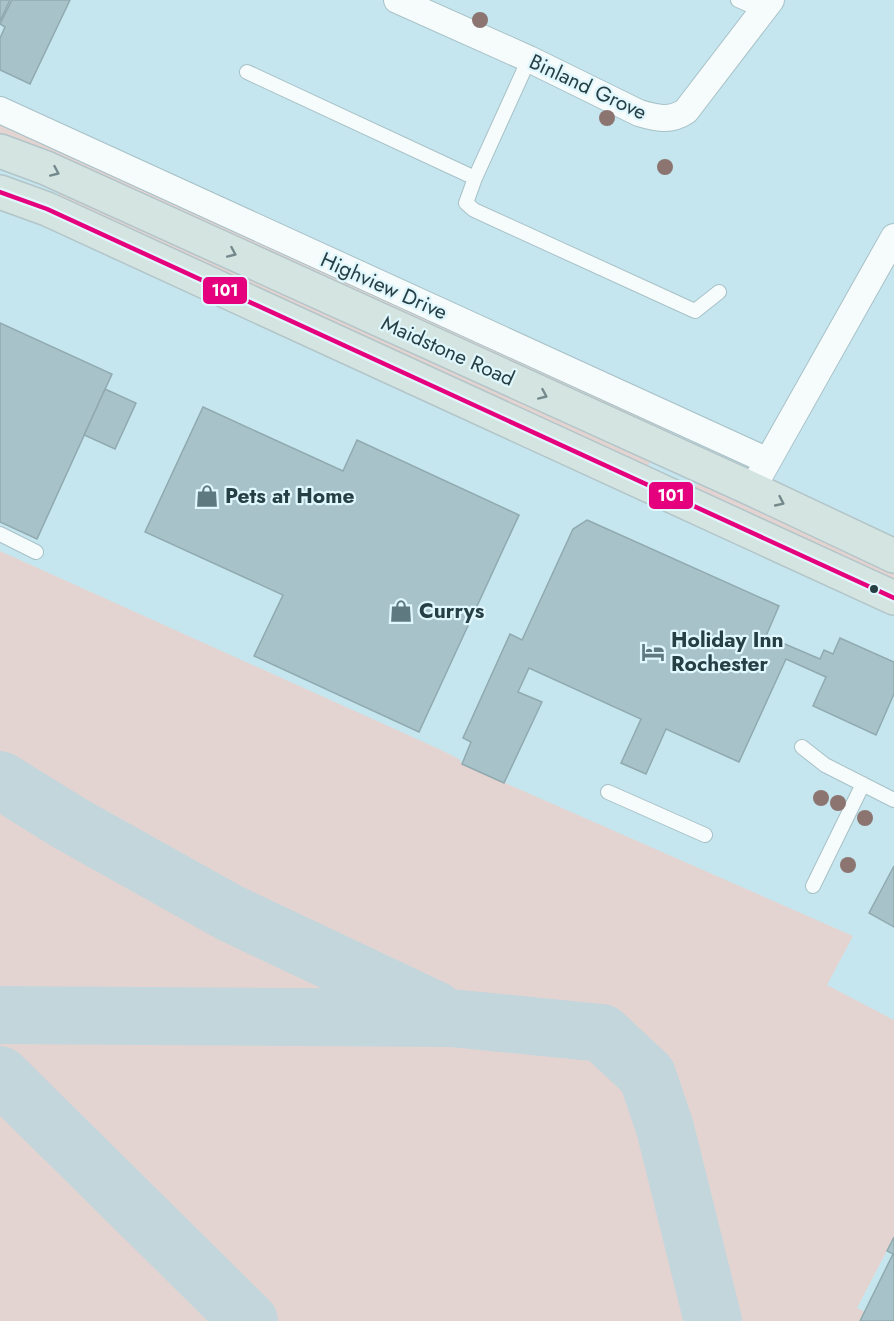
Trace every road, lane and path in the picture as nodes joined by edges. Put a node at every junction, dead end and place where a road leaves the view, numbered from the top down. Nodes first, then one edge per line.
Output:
1 (397, 0) edge
2 (738, 0) edge
3 (767, 6) edge
4 (529, 59) junction
5 (246, 72) dead end
6 (0, 110) edge
7 (0, 151) edge
8 (475, 178) junction
9 (0, 192) edge
10 (894, 237) edge
11 (718, 292) dead end
12 (760, 475) junction
13 (0, 534) edge
14 (36, 552) dead end
15 (894, 556) edge
16 (894, 598) edge
17 (802, 747) dead end
18 (863, 784) junction
19 (608, 792) dead end
20 (894, 800) edge
21 (705, 835) dead end
22 (813, 886) dead end

1 - 4 street, Binland Grove
2 - 3 lane
3 - 4 street, Binland Grove
4 - 8 lane
5 - 8 lane
6 - 12 street, Highview Drive
7 -> 12 main road, Maidstone Road
8 - 11 lane
9 - 16 main road, Maidstone Road
10 - 12 street
12 -> 15 main road, Maidstone Road
13 - 14 lane
17 - 18 lane
18 - 20 lane
18 - 22 lane
19 - 21 lane

